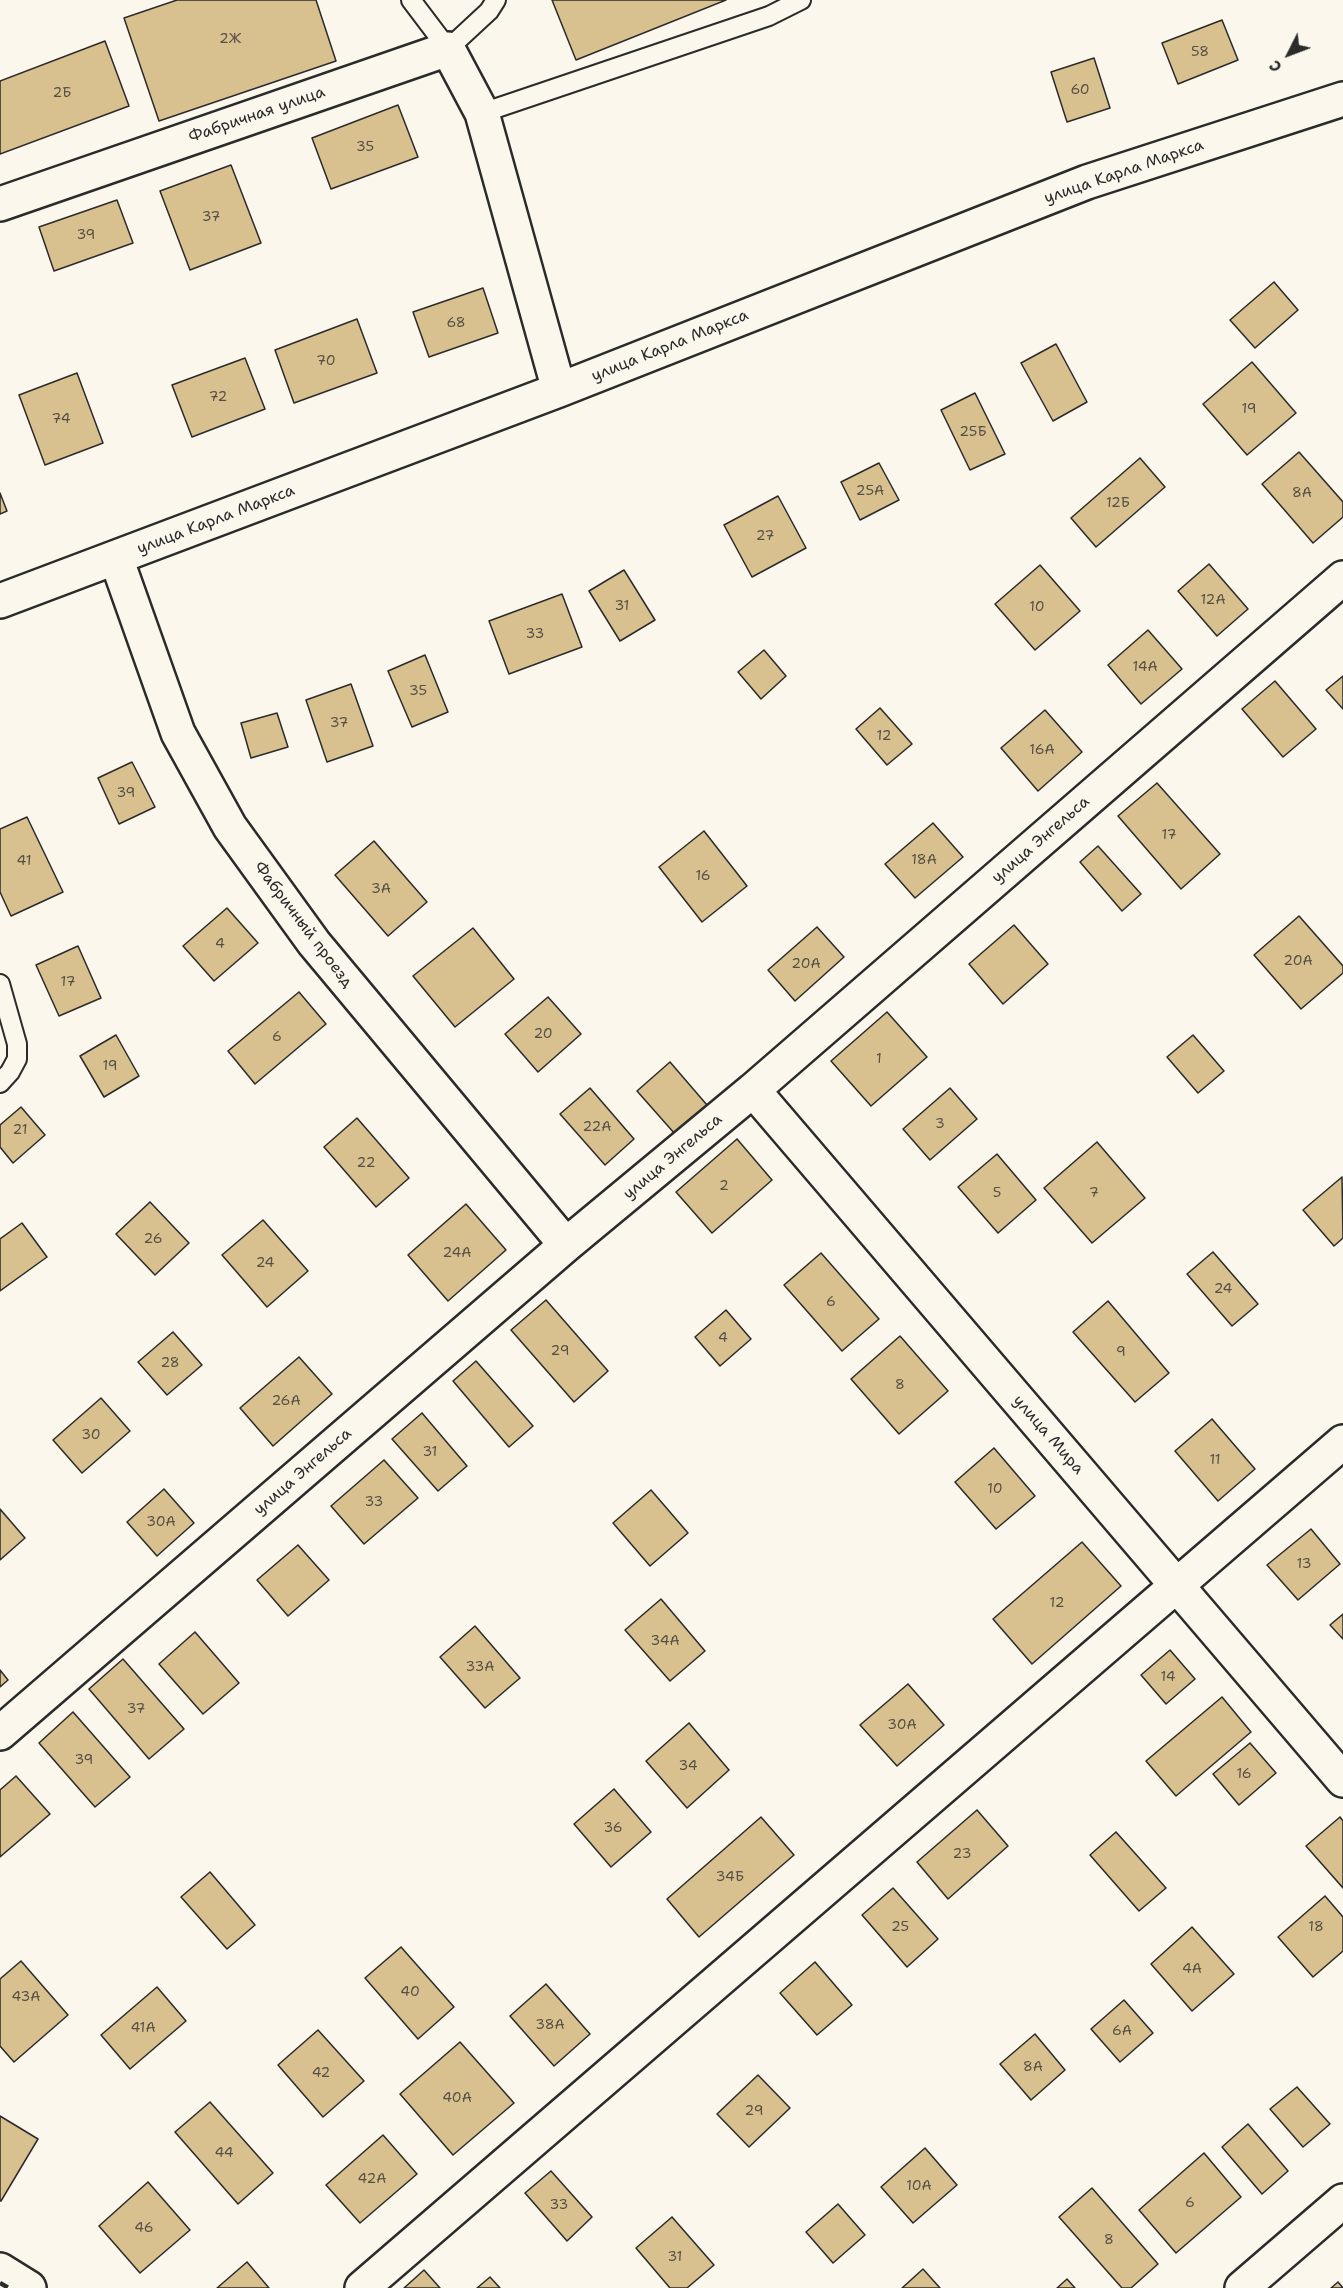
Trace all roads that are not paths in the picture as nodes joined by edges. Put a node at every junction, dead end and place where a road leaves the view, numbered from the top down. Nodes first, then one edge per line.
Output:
1 (411, 0) edge
2 (496, 0) edge
3 (801, 0) edge
4 (448, 49) junction
5 (1343, 99) edge
6 (482, 113) junction
7 (0, 204) edge
8 (559, 390) junction
9 (116, 558) junction
10 (1343, 578) edge
11 (0, 602) edge
12 (0, 984) edge
13 (0, 1083) edge
14 (753, 1090) junction
15 (566, 1245) junction
16 (1343, 1442) edge
17 (1176, 1584) junction
18 (0, 1733) edge
19 (1343, 1780) edge
20 (1343, 2201) edge
21 (0, 2270) edge
22 (29, 2288) edge
23 (362, 2288) edge
24 (1242, 2288) edge

1 - 4 lane
2 - 4 lane, Фабричная улица
3 - 6 lane
4 - 6 street
4 - 7 street, Фабричная улица
5 - 8 street, улица Карла Маркса
6 - 8 street
8 - 9 street, улица Карла Маркса
9 - 11 street, улица Карла Маркса
9 - 15 street, Фабричный проезд
10 - 14 street, улица Энгельса
12 - 13 lane
14 - 15 street, улица Энгельса
14 - 17 street, улица Мира
15 - 18 street, улица Энгельса
16 - 17 street
17 - 19 street, улица Мира
17 - 23 street
20 - 24 street
21 - 22 street

